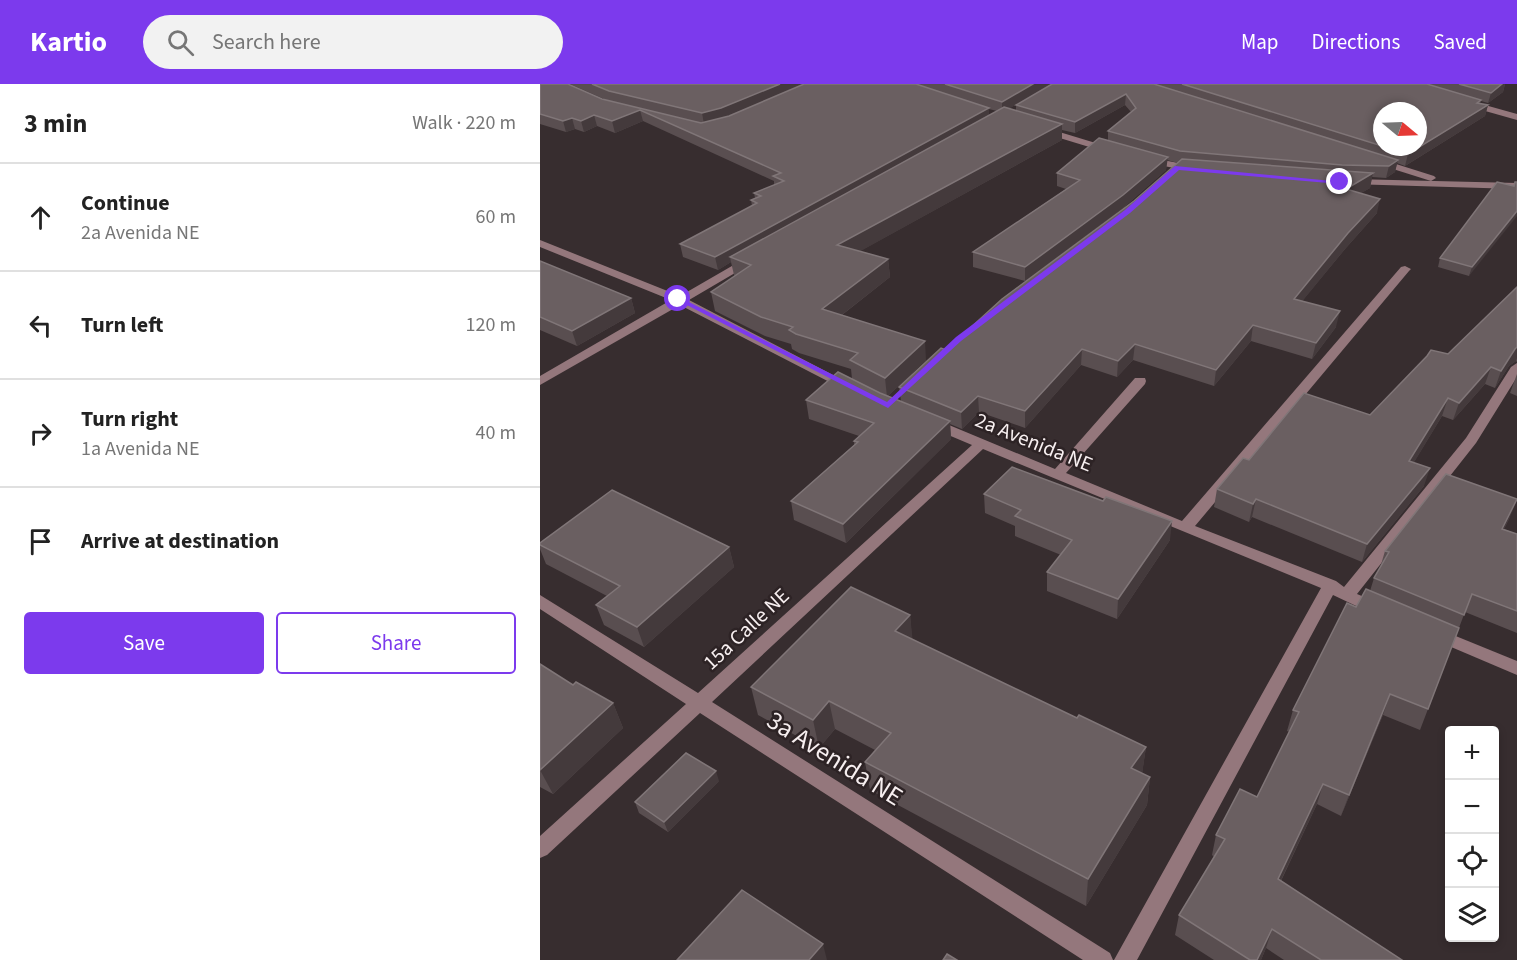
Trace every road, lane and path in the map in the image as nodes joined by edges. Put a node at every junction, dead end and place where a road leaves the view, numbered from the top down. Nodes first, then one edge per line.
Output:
1 (1454, 99) edge
2 (1517, 117) edge
3 (1031, 127) edge
4 (1118, 153) edge
5 (1138, 158) edge
6 (1369, 159) edge
7 (1201, 170) edge
8 (1340, 182) edge
9 (1448, 184) junction
10 (1517, 186) edge
11 (540, 243) edge
12 (758, 256) edge
13 (1405, 269) dead end
14 (678, 299) junction
15 (1517, 367) edge
16 (540, 381) edge
17 (1140, 381) dead end
18 (867, 395) edge
19 (919, 418) edge
20 (982, 443) junction
21 (1058, 474) junction
22 (1185, 528) junction
23 (1338, 591) junction
24 (540, 601) edge
25 (1388, 614) edge
26 (1421, 627) edge
27 (1517, 668) edge
28 (698, 703) junction
29 (540, 849) edge
30 (1102, 960) edge
31 (1125, 960) edge

1 - 2 street
3 - 4 street
5 - 7 street
6 - 9 street
8 - 9 street
9 - 10 street
11 - 14 street
12 - 14 street
13 - 22 street
14 - 16 street
14 - 18 street
15 - 23 street
17 - 21 street
19 - 20 street, 2a Avenida NE
20 - 21 street, 2a Avenida NE
20 - 28 street, 15a Calle NE
21 - 22 street, 2a Avenida NE
22 - 23 street, 2a Avenida NE
23 - 25 street, 2a Avenida NE
23 - 31 street
24 - 28 street, 3a Avenida NE
26 - 27 street
28 - 29 street, 15a Calle NE
28 - 30 street, 3a Avenida NE

